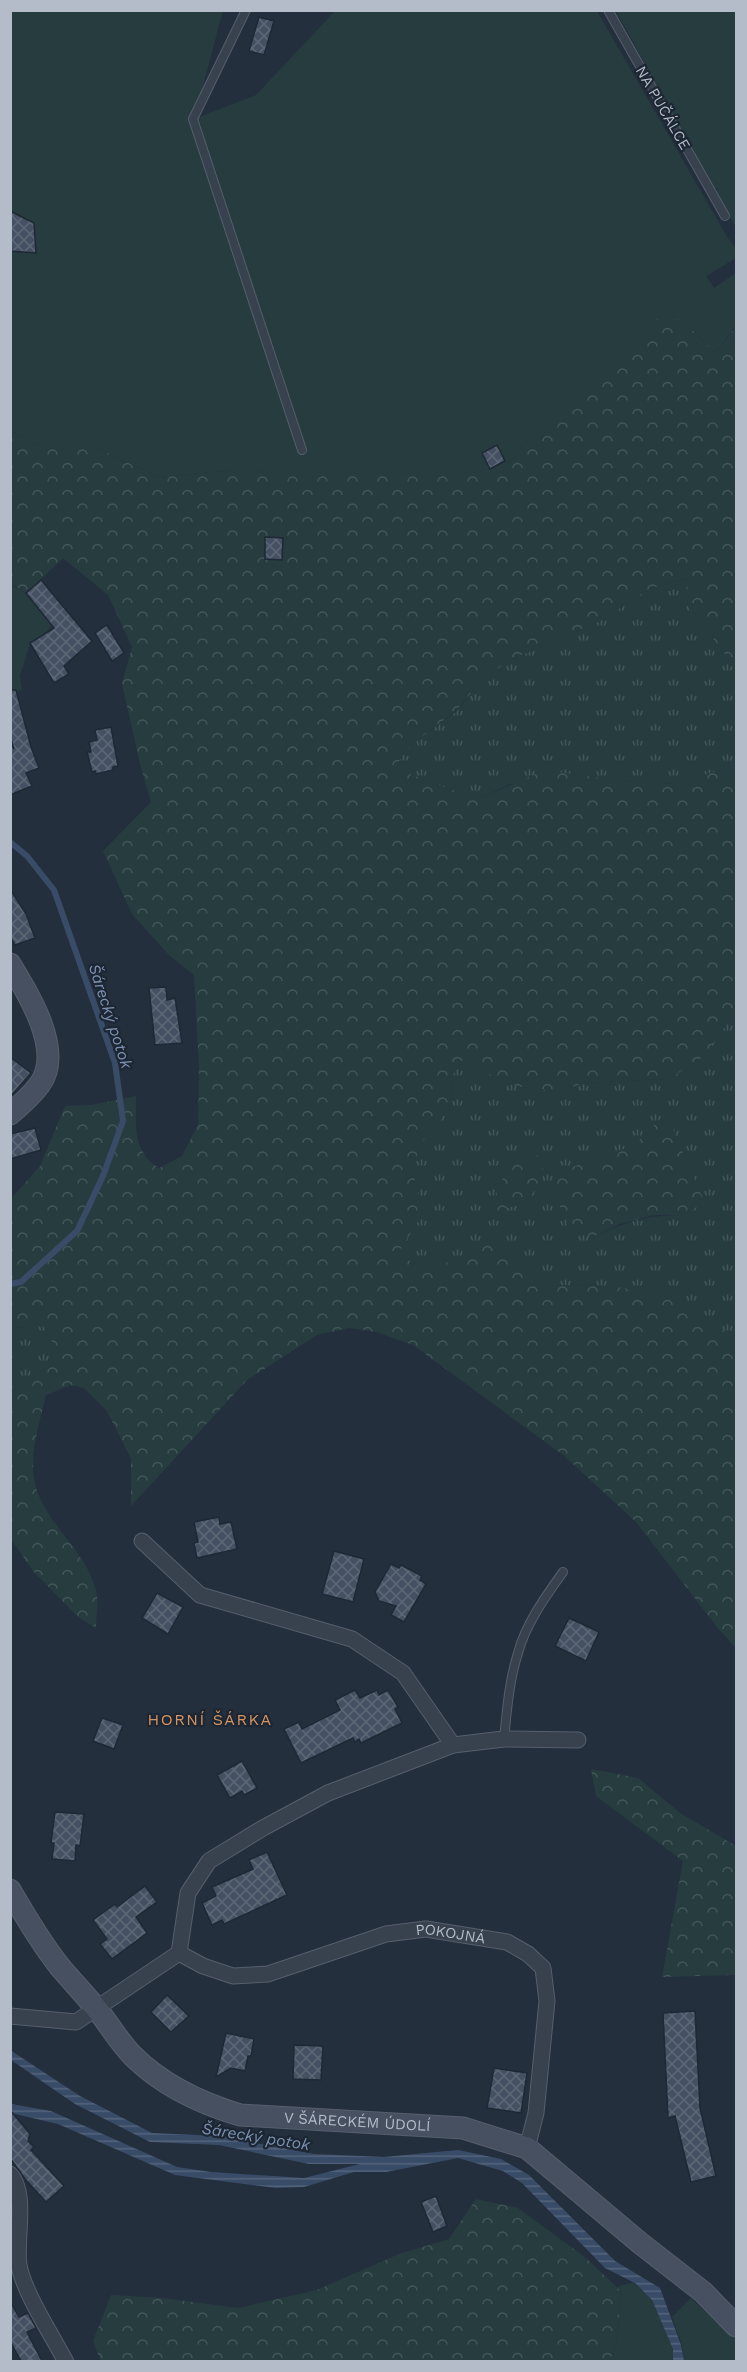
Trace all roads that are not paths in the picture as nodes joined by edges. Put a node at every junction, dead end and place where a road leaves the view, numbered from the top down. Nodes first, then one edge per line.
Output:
1 (246, 10) edge
2 (608, 10) edge
3 (725, 216) dead end
4 (303, 450) dead end
5 (10, 964) edge
6 (10, 1114) edge
7 (142, 1541) dead end
8 (563, 1572) dead end
9 (504, 1739) junction
10 (578, 1740) dead end
11 (453, 1745) junction
12 (10, 1890) edge
13 (180, 1953) junction
14 (96, 2009) junction
15 (10, 2016) edge
16 (527, 2148) junction
17 (10, 2174) edge
18 (736, 2326) edge
19 (66, 2361) edge

1 - 4 lane
2 - 3 lane, NA PUČÁLCE
5 - 6 street
7 - 11 street
8 - 9 lane
9 - 10 street
9 - 11 street
11 - 13 street
12 - 14 street, V ŠÁRECKÉM ÚDOLÍ
13 - 14 street
13 - 16 street, POKOJNÁ
14 - 15 street
14 - 16 street, V ŠÁRECKÉM ÚDOLÍ
16 - 18 street, V ŠÁRECKÉM ÚDOLÍ
17 - 19 street

